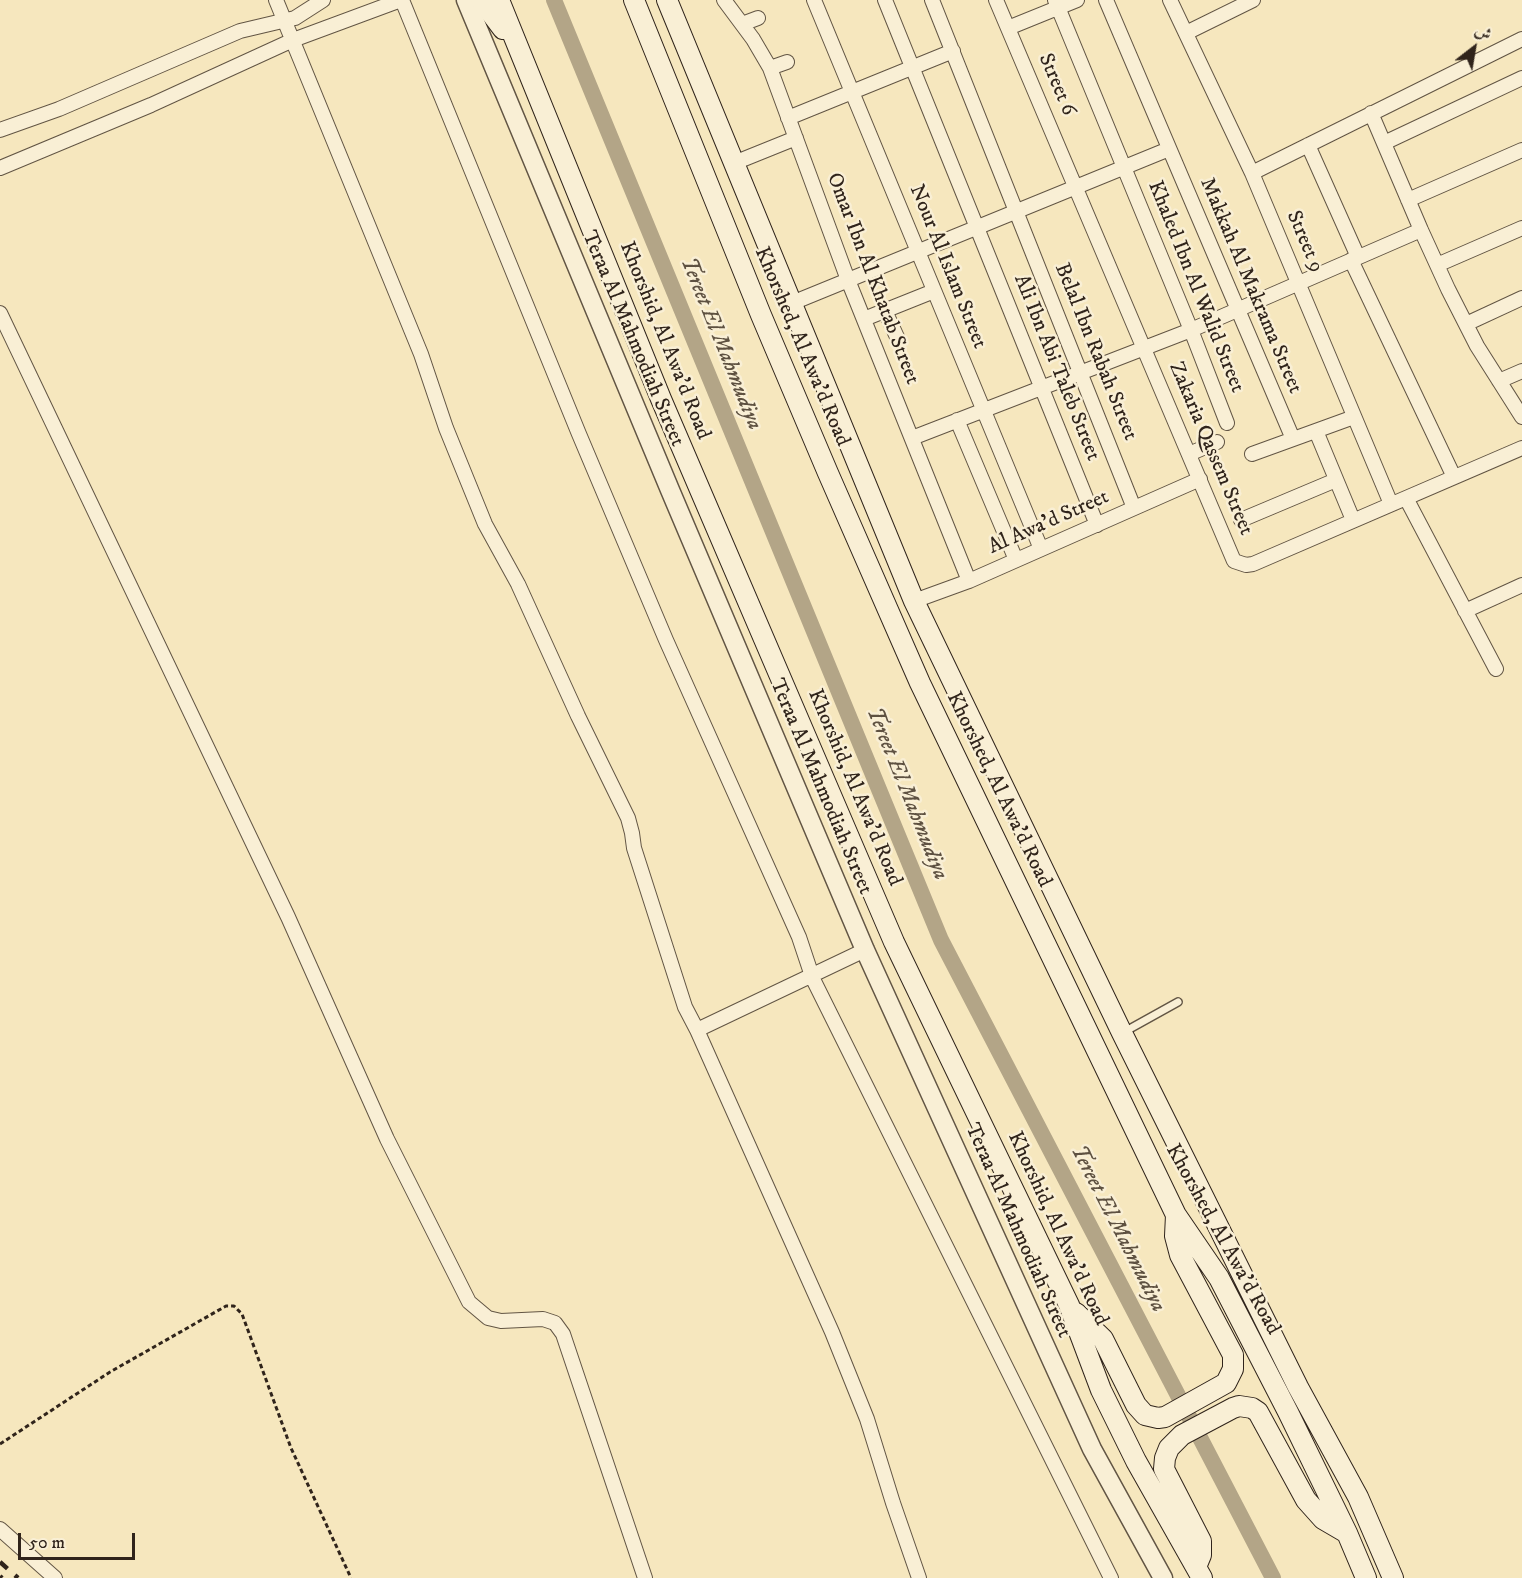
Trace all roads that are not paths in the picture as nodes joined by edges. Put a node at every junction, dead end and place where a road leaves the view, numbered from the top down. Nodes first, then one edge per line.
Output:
1 (276, 0) edge
2 (323, 0) edge
3 (402, 0) edge
4 (466, 0) edge
5 (482, 0) edge
6 (499, 0) edge
7 (634, 0) edge
8 (669, 0) edge
9 (724, 0) edge
10 (814, 0) edge
11 (885, 0) edge
12 (932, 0) edge
13 (996, 0) edge
14 (1077, 0) edge
15 (1106, 0) edge
16 (1170, 0) edge
17 (1247, 1) edge
18 (1057, 4) edge
19 (758, 18) dead end
20 (284, 20) junction
21 (742, 24) junction
22 (1008, 28) junction
23 (1186, 33) junction
24 (1522, 39) edge
25 (293, 40) junction
26 (952, 51) junction
27 (520, 53) junction
28 (787, 62) dead end
29 (770, 68) junction
30 (913, 68) junction
31 (1522, 78) edge
32 (852, 92) junction
33 (1371, 113) junction
34 (788, 118) junction
35 (0, 130) edge
36 (796, 138) junction
37 (1384, 143) junction
38 (1308, 145) junction
39 (1169, 149) junction
40 (1522, 150) edge
41 (734, 163) junction
42 (1124, 167) junction
43 (0, 168) edge
44 (1252, 173) junction
45 (1077, 187) junction
46 (1408, 200) junction
47 (1016, 211) junction
48 (977, 227) junction
49 (1522, 228) edge
50 (1421, 230) junction
51 (918, 252) junction
52 (1354, 259) junction
53 (1437, 265) junction
54 (848, 280) junction
55 (1299, 283) junction
56 (934, 291) junction
57 (1522, 298) edge
58 (792, 303) junction
59 (1238, 309) junction
60 (885, 311) junction
61 (0, 313) edge
62 (864, 319) junction
63 (1466, 324) junction
64 (1191, 330) junction
65 (897, 337) dead end
66 (1144, 347) junction
67 (1522, 370) edge
68 (1080, 372) junction
69 (1499, 381) junction
70 (1041, 387) junction
71 (983, 410) junction
72 (1354, 417) junction
73 (1522, 417) edge
74 (957, 420) junction
75 (1227, 423) dead end
76 (1316, 431) junction
77 (912, 438) junction
78 (1293, 439) junction
79 (1217, 442) dead end
80 (1522, 448) edge
81 (1189, 454) junction
82 (1252, 454) dead end
83 (1454, 477) junction
84 (1200, 479) junction
85 (1336, 480) junction
86 (1406, 498) junction
87 (1391, 504) junction
88 (1134, 508) junction
89 (1241, 520) dead end
90 (1353, 520) junction
91 (1097, 525) junction
92 (1041, 549) junction
93 (1016, 560) junction
94 (969, 581) junction
95 (1522, 585) edge
96 (914, 601) junction
97 (1465, 611) junction
98 (1496, 669) dead end
99 (865, 950) junction
100 (811, 975) junction
101 (1179, 1002) dead end
102 (697, 1030) junction
103 (1122, 1033) junction
104 (1176, 1215) junction
105 (1069, 1305) junction
106 (0, 1529) edge
107 (1347, 1533) junction
108 (1199, 1573) edge
109 (55, 1578) edge
110 (645, 1578) edge
111 (919, 1578) edge
112 (1111, 1578) edge
113 (1163, 1578) edge
114 (1366, 1578) edge
115 (1393, 1578) edge

1 - 20 street
2 - 20 street
3 - 25 street
3 - 100 street
4 - 99 street, Teraa Al Mahmodiah Street
5 - 27 main road
6 - 27 main road, Khorshid, Al Awa'd Road
7 - 104 main road, Khorshed, Al Awa'd Road
8 - 41 main road, Khorshed, Al Awa'd Road
9 - 21 street, Omar Ibn Al Khatab Street
10 - 32 street, Nour Al Islam Street
11 - 30 street, Ali Ibn Abi Taleb Street
12 - 26 street, Belal Ibn Rabah Street
13 - 22 street, Street 6
14 - 18 street
15 - 39 street, Makkah Al Makrama Street
16 - 23 street, Street 9
17 - 23 street
18 - 22 street
18 - 42 street, Khaled Ibn Al Walid Street
19 - 21 street
20 - 25 street
20 - 35 street
21 - 29 street, Omar Ibn Al Khatab Street
22 - 45 street, Street 6
23 - 44 street, Street 9
24 - 33 street
25 - 43 street
25 - 102 street
26 - 30 street
26 - 47 street, Belal Ibn Rabah Street
27 - 105 main road, Khorshid, Al Awa'd Road
28 - 29 street
29 - 34 street, Omar Ibn Al Khatab Street
30 - 32 street
30 - 48 street, Ali Ibn Abi Taleb Street
31 - 37 street
32 - 34 street
32 - 51 street, Nour Al Islam Street
33 - 37 street
33 - 38 street
34 - 36 street, Omar Ibn Al Khatab Street
36 - 41 street
36 - 54 street, Omar Ibn Al Khatab Street
37 - 46 street
38 - 44 street
38 - 52 street
39 - 42 street
39 - 59 street, Makkah Al Makrama Street
40 - 46 street
41 - 58 main road, Khorshed, Al Awa'd Road
42 - 45 street
42 - 64 street, Khaled Ibn Al Walid Street
44 - 55 street, Street 9
45 - 47 street
45 - 66 street, Street 6
46 - 50 street
47 - 48 street
47 - 68 street, Belal Ibn Rabah Street
48 - 51 street
48 - 70 street, Ali Ibn Abi Taleb Street
49 - 53 street
50 - 52 street
50 - 53 street
51 - 54 street
51 - 56 street, Nour Al Islam Street
52 - 55 street
52 - 83 street
53 - 63 street
54 - 58 street
54 - 62 street, Omar Ibn Al Khatab Street
55 - 59 street
55 - 72 street, Street 9
56 - 60 street
56 - 71 street, Nour Al Islam Street
57 - 63 street
58 - 96 main road, Khorshed, Al Awa'd Road
59 - 64 street
59 - 78 street, Makkah Al Makrama Street
60 - 62 street
60 - 65 street
61 - 110 street
62 - 77 street, Omar Ibn Al Khatab Street
63 - 69 street
64 - 66 street
64 - 75 street, Khaled Ibn Al Walid Street
66 - 68 street
66 - 81 street, Zakaria Qassem Street
67 - 69 street
68 - 70 street
68 - 88 street, Belal Ibn Rabah Street
69 - 73 street
70 - 71 street
70 - 91 street, Ali Ibn Abi Taleb Street
71 - 74 street
71 - 92 street, Nour Al Islam Street
72 - 76 street
72 - 87 street, Street 9
74 - 77 street
74 - 93 street
76 - 78 street
76 - 85 street
77 - 94 street, Omar Ibn Al Khatab Street
78 - 82 street
79 - 81 street
80 - 83 street
81 - 84 street, Zakaria Qassem Street
83 - 86 street
84 - 88 street, Al Awa'd Street
84 - 90 street, Zakaria Qassem Street
85 - 89 street
85 - 90 street
86 - 87 street
86 - 97 street
87 - 90 street
88 - 91 street, Al Awa'd Street
91 - 92 street, Al Awa'd Street
92 - 93 street, Al Awa'd Street
93 - 94 street, Al Awa'd Street
94 - 96 street, Al Awa'd Street
95 - 97 street
96 - 103 main road, Khorshed, Al Awa'd Road
97 - 98 street
99 - 100 street
99 - 113 street, Teraa Al Mahmodiah Street
100 - 102 street
100 - 112 street
101 - 103 lane
102 - 111 street
103 - 115 main road, Khorshed, Al Awa'd Road
104 - 105 main road
104 - 107 main road, Khorshed, Al Awa'd Road
105 - 108 main road, Khorshid, Al Awa'd Road
106 - 109 street
107 - 108 main road
107 - 114 main road, Khorshed, Al Awa'd Road

